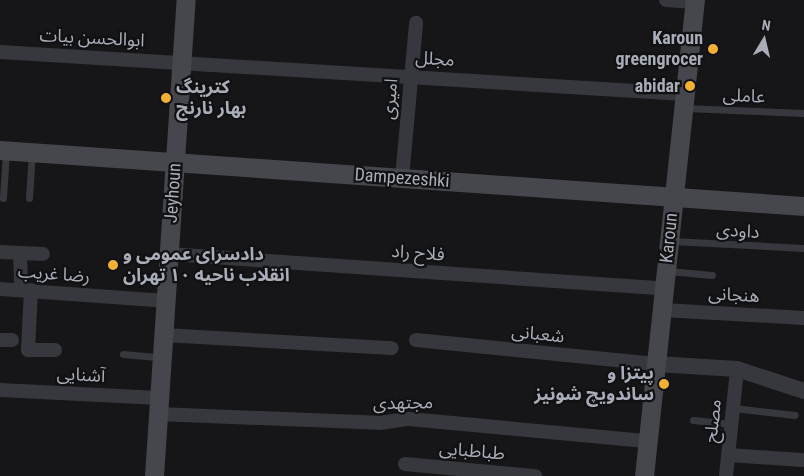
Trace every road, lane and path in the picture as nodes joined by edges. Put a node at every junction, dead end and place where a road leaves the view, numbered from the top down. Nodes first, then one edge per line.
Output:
1 (186, 0) edge
2 (666, 0) edge
3 (695, 1) edge
4 (416, 23) dead end
5 (0, 52) edge
6 (182, 61) junction
7 (411, 76) junction
8 (684, 101) junction
9 (804, 114) edge
10 (3, 150) edge
11 (32, 152) junction
12 (175, 162) junction
13 (402, 178) junction
14 (3, 198) dead end
15 (29, 198) dead end
16 (674, 199) junction
17 (804, 206) edge
18 (669, 241) junction
19 (804, 248) edge
20 (0, 252) edge
21 (20, 253) junction
22 (44, 254) dead end
23 (169, 254) junction
24 (712, 274) dead end
25 (665, 280) junction
26 (0, 289) edge
27 (26, 290) junction
28 (166, 300) junction
29 (662, 310) junction
30 (804, 318) edge
31 (164, 334) junction
32 (416, 340) dead end
33 (392, 348) dead end
34 (55, 350) dead end
35 (123, 354) dead end
36 (162, 357) junction
37 (656, 364) junction
38 (737, 369) junction
39 (0, 390) edge
40 (804, 391) edge
41 (159, 406) junction
42 (733, 408) junction
43 (795, 415) dead end
44 (693, 420) dead end
45 (731, 424) junction
46 (648, 440) junction
47 (728, 455) junction
48 (802, 460) dead end
49 (404, 464) dead end
50 (154, 476) edge
51 (535, 476) edge
52 (644, 476) edge
53 (654, 476) edge
54 (726, 476) edge

1 - 6 main road, Jeyhoun
2 - 3 street
3 - 8 main road, Karoun
4 - 7 street, امیری
5 - 6 street, ابوالحسن بیات
6 - 7 street, مجلل
6 - 12 main road, Jeyhoun
7 - 8 street, مجلل
7 - 13 street, امیری
8 - 9 lane, عاملی
8 - 16 main road, Karoun
10 - 11 main road, Dampezeshki
10 - 14 lane
11 - 12 main road, Dampezeshki
11 - 15 lane
12 - 13 main road, Dampezeshki
12 - 23 main road, Jeyhoun
13 - 16 main road, Dampezeshki
16 - 17 main road, Dampezeshki
16 - 18 main road, Karoun
18 - 19 lane, داودی
18 - 25 main road, Karoun
20 - 21 street
21 - 22 street
21 - 27 street
23 - 25 street, فلاح راد
23 - 28 main road, Jeyhoun
24 - 25 lane
25 - 29 main road, Karoun
26 - 27 street, رضا غریب
27 - 28 street, رضا غریب
27 - 34 street
28 - 31 main road, Jeyhoun
29 - 30 street, هنجانی
29 - 37 main road, Karoun
31 - 33 street
31 - 36 main road, Jeyhoun
32 - 37 street, شعبانی
35 - 36 lane
36 - 41 main road, Jeyhoun
37 - 38 street
37 - 46 main road, Karoun
38 - 40 street
38 - 42 street, مصلح
39 - 41 street, آشنایی
41 - 46 street, مجتهدی
41 - 50 main road, Jeyhoun
42 - 43 lane
42 - 45 street, مصلح
44 - 45 lane
45 - 47 street, مصلح
46 - 52 main road, Karoun
47 - 48 street
47 - 54 street, مصلح
49 - 51 street, طباطبایی
52 - 53 lane

